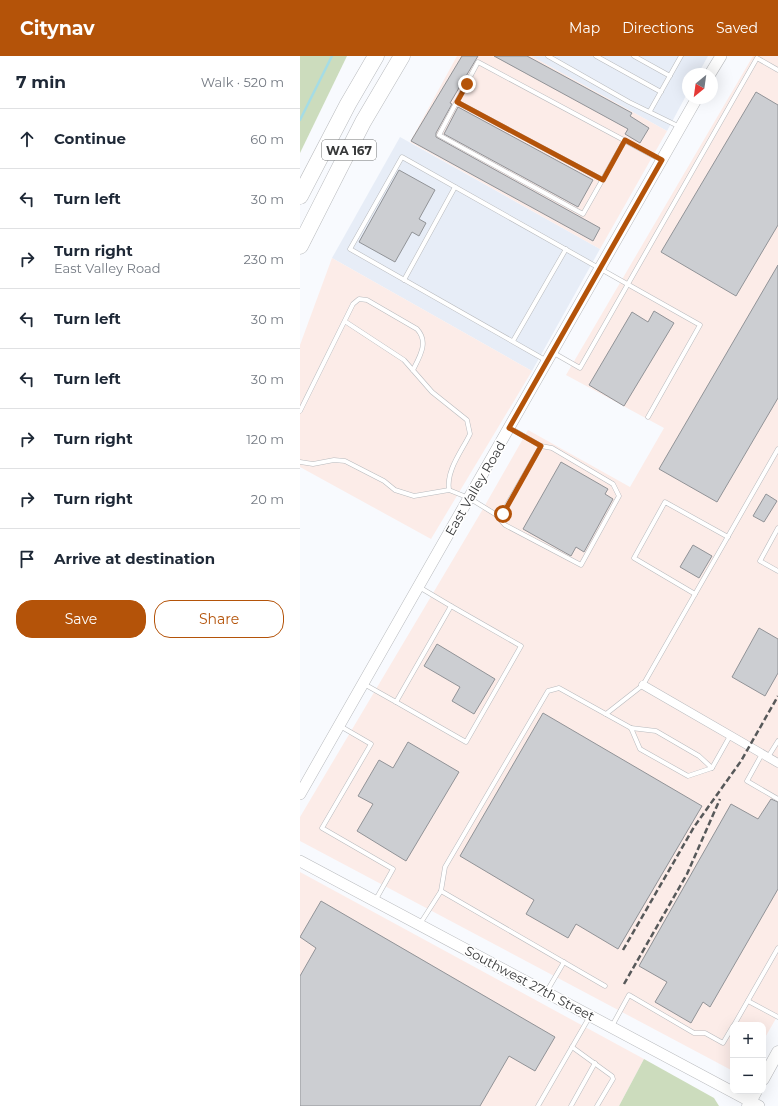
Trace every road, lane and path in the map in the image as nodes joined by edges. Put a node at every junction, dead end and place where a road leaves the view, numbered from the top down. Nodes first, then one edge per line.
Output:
1 (368, 56) edge
2 (376, 56) edge
3 (402, 56) edge
4 (548, 56) edge
5 (596, 56) edge
6 (634, 56) edge
7 (681, 56) edge
8 (721, 56) edge
9 (714, 68) edge
10 (778, 70) edge
11 (670, 76) junction
12 (661, 92) junction
13 (457, 102) junction
14 (693, 104) edge
15 (650, 111) junction
16 (680, 127) junction
17 (625, 140) junction
18 (662, 160) junction
19 (300, 180) edge
20 (603, 180) junction
21 (455, 187) junction
22 (300, 196) edge
23 (300, 246) edge
24 (566, 249) junction
25 (600, 268) junction
26 (404, 280) junction
27 (628, 284) junction
28 (346, 322) junction
29 (513, 342) junction
30 (550, 357) junction
31 (413, 370) junction
32 (300, 411) edge
33 (648, 416) dead end
34 (509, 428) junction
35 (541, 446) junction
36 (778, 449) edge
37 (300, 462) edge
38 (449, 490) junction
39 (469, 498) junction
40 (497, 516) junction
41 (778, 528) edge
42 (728, 537) junction
43 (778, 571) edge
44 (419, 587) junction
45 (695, 594) junction
46 (451, 606) junction
47 (364, 684) junction
48 (643, 685) junction
49 (396, 702) junction
50 (606, 714) junction
51 (340, 726) junction
52 (631, 728) junction
53 (730, 735) junction
54 (778, 741) edge
55 (765, 755) junction
56 (778, 763) edge
57 (712, 768) junction
58 (302, 787) edge
59 (778, 799) edge
60 (300, 861) edge
61 (441, 891) junction
62 (375, 901) junction
63 (420, 925) junction
64 (778, 948) edge
65 (564, 962) junction
66 (605, 986) dead end
67 (547, 992) junction
68 (748, 1000) junction
69 (590, 1016) junction
70 (778, 1017) edge
71 (735, 1022) edge
72 (612, 1027) junction
73 (730, 1031) edge
74 (572, 1047) junction
75 (778, 1052) edge
76 (595, 1063) junction
77 (766, 1074) edge
78 (753, 1101) edge
79 (538, 1106) edge
80 (571, 1106) edge
81 (597, 1106) edge

1 - 19 highway, WA 167
2 - 22 highway
3 - 23 highway, WA 167
4 - 15 lane
5 - 12 lane
6 - 11 lane
7 - 11 lane
8 - 9 street
10 - 27 lane
11 - 12 lane
12 - 15 lane
13 - 17 lane
13 - 20 lane
13 - 20 lane
14 - 16 street, East Valley Road
15 - 16 lane
16 - 18 street, East Valley Road
17 - 18 lane
17 - 20 lane
18 - 25 street, East Valley Road
21 - 24 lane
21 - 26 lane
21 - 26 lane
24 - 25 lane
24 - 29 lane
25 - 27 lane
25 - 30 street, East Valley Road
26 - 29 lane
27 - 30 lane
27 - 33 lane
28 - 31 lane
28 - 31 lane
28 - 32 lane
29 - 30 lane
30 - 34 street, East Valley Road
31 - 38 lane
34 - 35 lane
34 - 39 street, East Valley Road
35 - 40 lane
35 - 40 lane
36 - 42 lane
37 - 38 lane
38 - 39 lane
39 - 40 lane
39 - 44 street, East Valley Road
41 - 43 lane
42 - 45 lane
42 - 45 lane
44 - 46 lane
44 - 47 street, East Valley Road
45 - 48 lane
46 - 49 lane
46 - 49 lane
47 - 49 lane
47 - 51 street, East Valley Road
48 - 50 lane
48 - 53 street
50 - 52 lane
50 - 61 lane
51 - 58 street, East Valley Road
51 - 62 lane
52 - 57 lane
52 - 57 lane
53 - 55 street
53 - 57 lane
54 - 55 lane
55 - 56 street
55 - 59 lane
60 - 62 street, Southwest 27th Street
61 - 63 lane
61 - 65 lane
62 - 63 street, Southwest 27th Street
63 - 67 street, Southwest 27th Street
64 - 68 lane
65 - 66 lane
65 - 67 lane
67 - 69 street, Southwest 27th Street
68 - 70 lane
68 - 71 lane
69 - 72 street, Southwest 27th Street
69 - 74 lane
72 - 73 lane
72 - 78 street, Southwest 27th Street
74 - 76 lane
74 - 79 lane
75 - 77 main road
76 - 80 lane
76 - 81 lane

